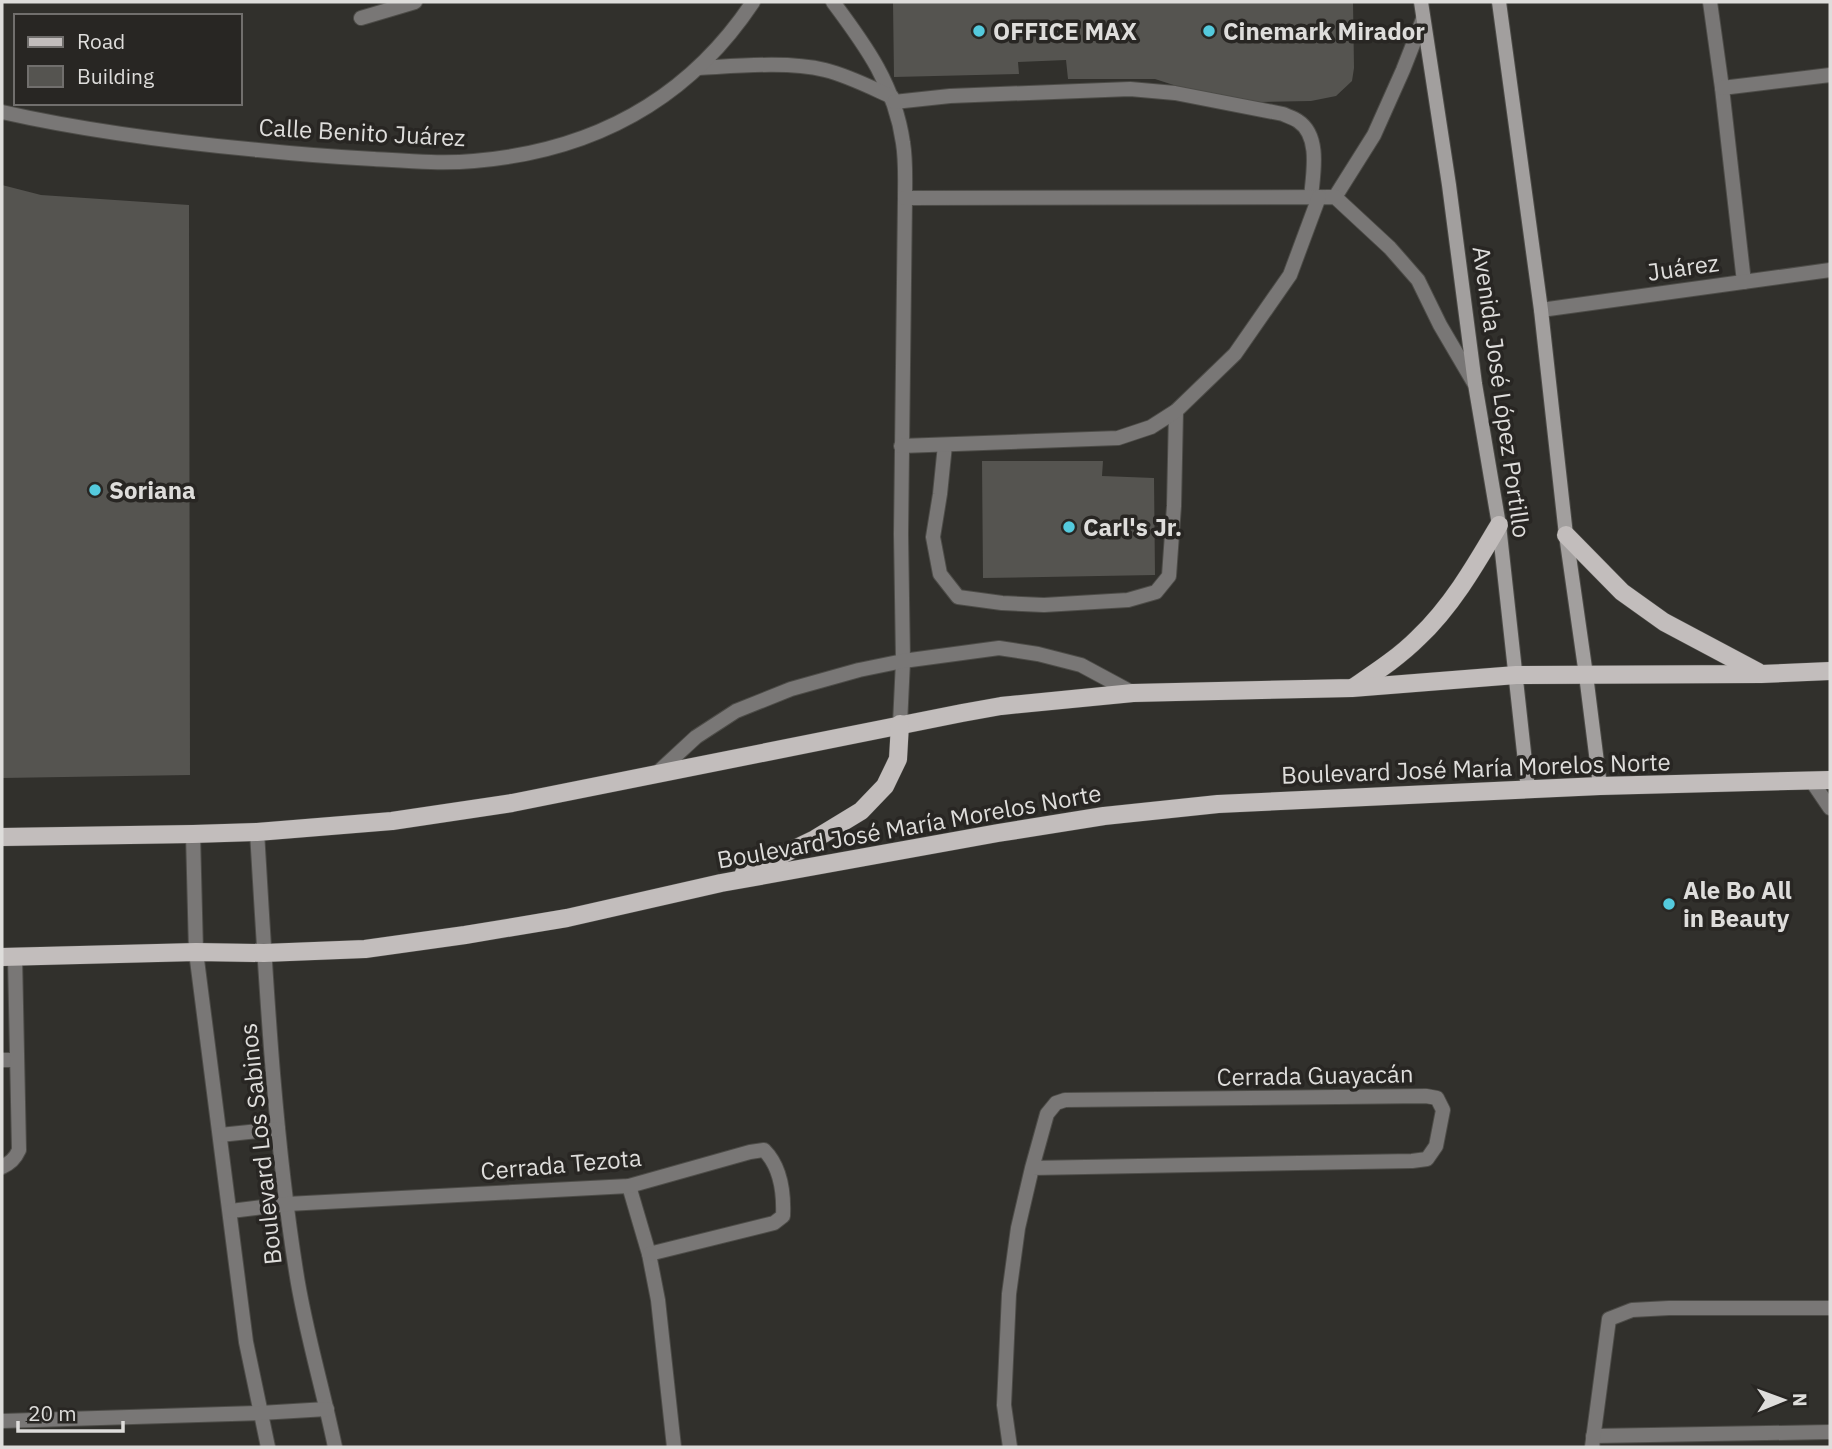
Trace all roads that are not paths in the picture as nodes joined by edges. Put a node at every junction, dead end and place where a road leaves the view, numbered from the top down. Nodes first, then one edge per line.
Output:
1 (415, 2) edge
2 (753, 2) edge
3 (833, 2) edge
4 (1421, 2) edge
5 (1499, 2) edge
6 (1710, 2) edge
7 (361, 18) dead end
8 (1423, 19) junction
9 (699, 68) junction
10 (1830, 75) edge
11 (1722, 88) junction
12 (893, 99) junction
13 (2, 112) edge
14 (1315, 197) junction
15 (1335, 197) junction
16 (905, 198) junction
17 (1830, 270) edge
18 (1744, 282) junction
19 (1541, 310) junction
20 (1475, 384) junction
21 (1176, 411) junction
22 (945, 444) junction
23 (901, 446) junction
24 (1499, 525) junction
25 (1566, 535) junction
26 (903, 661) junction
27 (1830, 671) edge
28 (1761, 674) junction
29 (1516, 675) junction
30 (1586, 675) junction
31 (1352, 688) junction
32 (1133, 693) junction
33 (900, 724) junction
34 (655, 775) junction
35 (1811, 780) junction
36 (1830, 780) edge
37 (1600, 786) junction
38 (1528, 789) junction
39 (1830, 808) edge
40 (257, 832) junction
41 (193, 834) junction
42 (2, 837) edge
43 (722, 883) junction
44 (196, 952) junction
45 (264, 953) junction
46 (9, 957) edge
47 (2, 1060) edge
48 (17, 1060) junction
49 (278, 1129) junction
50 (220, 1135) junction
51 (2, 1167) edge
52 (1032, 1168) junction
53 (629, 1186) junction
54 (287, 1204) junction
55 (231, 1211) junction
56 (649, 1254) junction
57 (1830, 1308) edge
58 (327, 1409) junction
59 (260, 1413) junction
60 (2, 1421) edge
61 (1830, 1432) edge
62 (1592, 1441) edge
63 (268, 1447) edge
64 (335, 1447) edge
65 (674, 1447) edge
66 (1010, 1447) edge

1 - 7 street
2 - 9 street, Calle Benito Juárez
3 - 12 street
4 - 8 main road, Avenida José López Portillo
5 - 19 main road, Avenida José López Portillo
6 - 11 street
8 - 15 street
8 - 20 main road, Avenida José López Portillo
9 - 12 street
9 - 13 street, Calle Benito Juárez
10 - 11 street
11 - 18 street
12 - 14 street
12 - 16 street
14 - 15 street
14 - 16 street
14 - 21 street
15 - 20 street
16 - 23 street
17 - 18 street, Juárez
18 - 19 street, Juárez
19 - 25 main road, Avenida José López Portillo
20 - 24 main road, Avenida José López Portillo
21 - 22 street
21 - 22 street
22 - 23 street
23 - 26 street
24 - 29 main road, Avenida José López Portillo
24 - 31 main road
25 - 28 main road
25 - 30 main road, Avenida José López Portillo
26 - 32 street
26 - 33 street
26 - 34 street
27 - 28 main road
28 - 30 main road
29 - 30 main road
29 - 31 main road
29 - 38 main road, Avenida José López Portillo
30 - 37 main road, Avenida José López Portillo
31 - 32 main road
32 - 33 main road
33 - 34 main road
33 - 43 main road
34 - 40 main road
35 - 36 main road, Boulevard José María Morelos Norte
35 - 37 main road, Boulevard José María Morelos Norte
35 - 39 street
37 - 38 main road, Boulevard José María Morelos Norte
38 - 43 main road, Boulevard José María Morelos Norte
40 - 41 main road
40 - 45 street, Boulevard Los Sabinos
41 - 42 main road
41 - 44 street, Boulevard Los Sabinos
43 - 45 main road, Boulevard José María Morelos Norte
44 - 45 main road, Boulevard José María Morelos Norte
44 - 46 main road, Boulevard José María Morelos Norte
44 - 50 street, Boulevard Los Sabinos
45 - 49 street, Boulevard Los Sabinos
46 - 48 street
47 - 48 street
48 - 51 street
49 - 50 street
49 - 54 street, Boulevard Los Sabinos
50 - 55 street, Boulevard Los Sabinos
52 - 52 street, Cerrada Guayacán
52 - 66 street, Cerrada Guayacán
53 - 54 street, Cerrada Tezota
53 - 56 street
53 - 56 street, Cerrada Tezota
54 - 55 street, Cerrada Tezota
54 - 58 street, Boulevard Los Sabinos
55 - 59 street, Boulevard Los Sabinos
56 - 65 street
57 - 62 street
58 - 59 street
58 - 64 street, Boulevard Los Sabinos
59 - 60 street
59 - 63 street, Boulevard Los Sabinos
61 - 62 street

